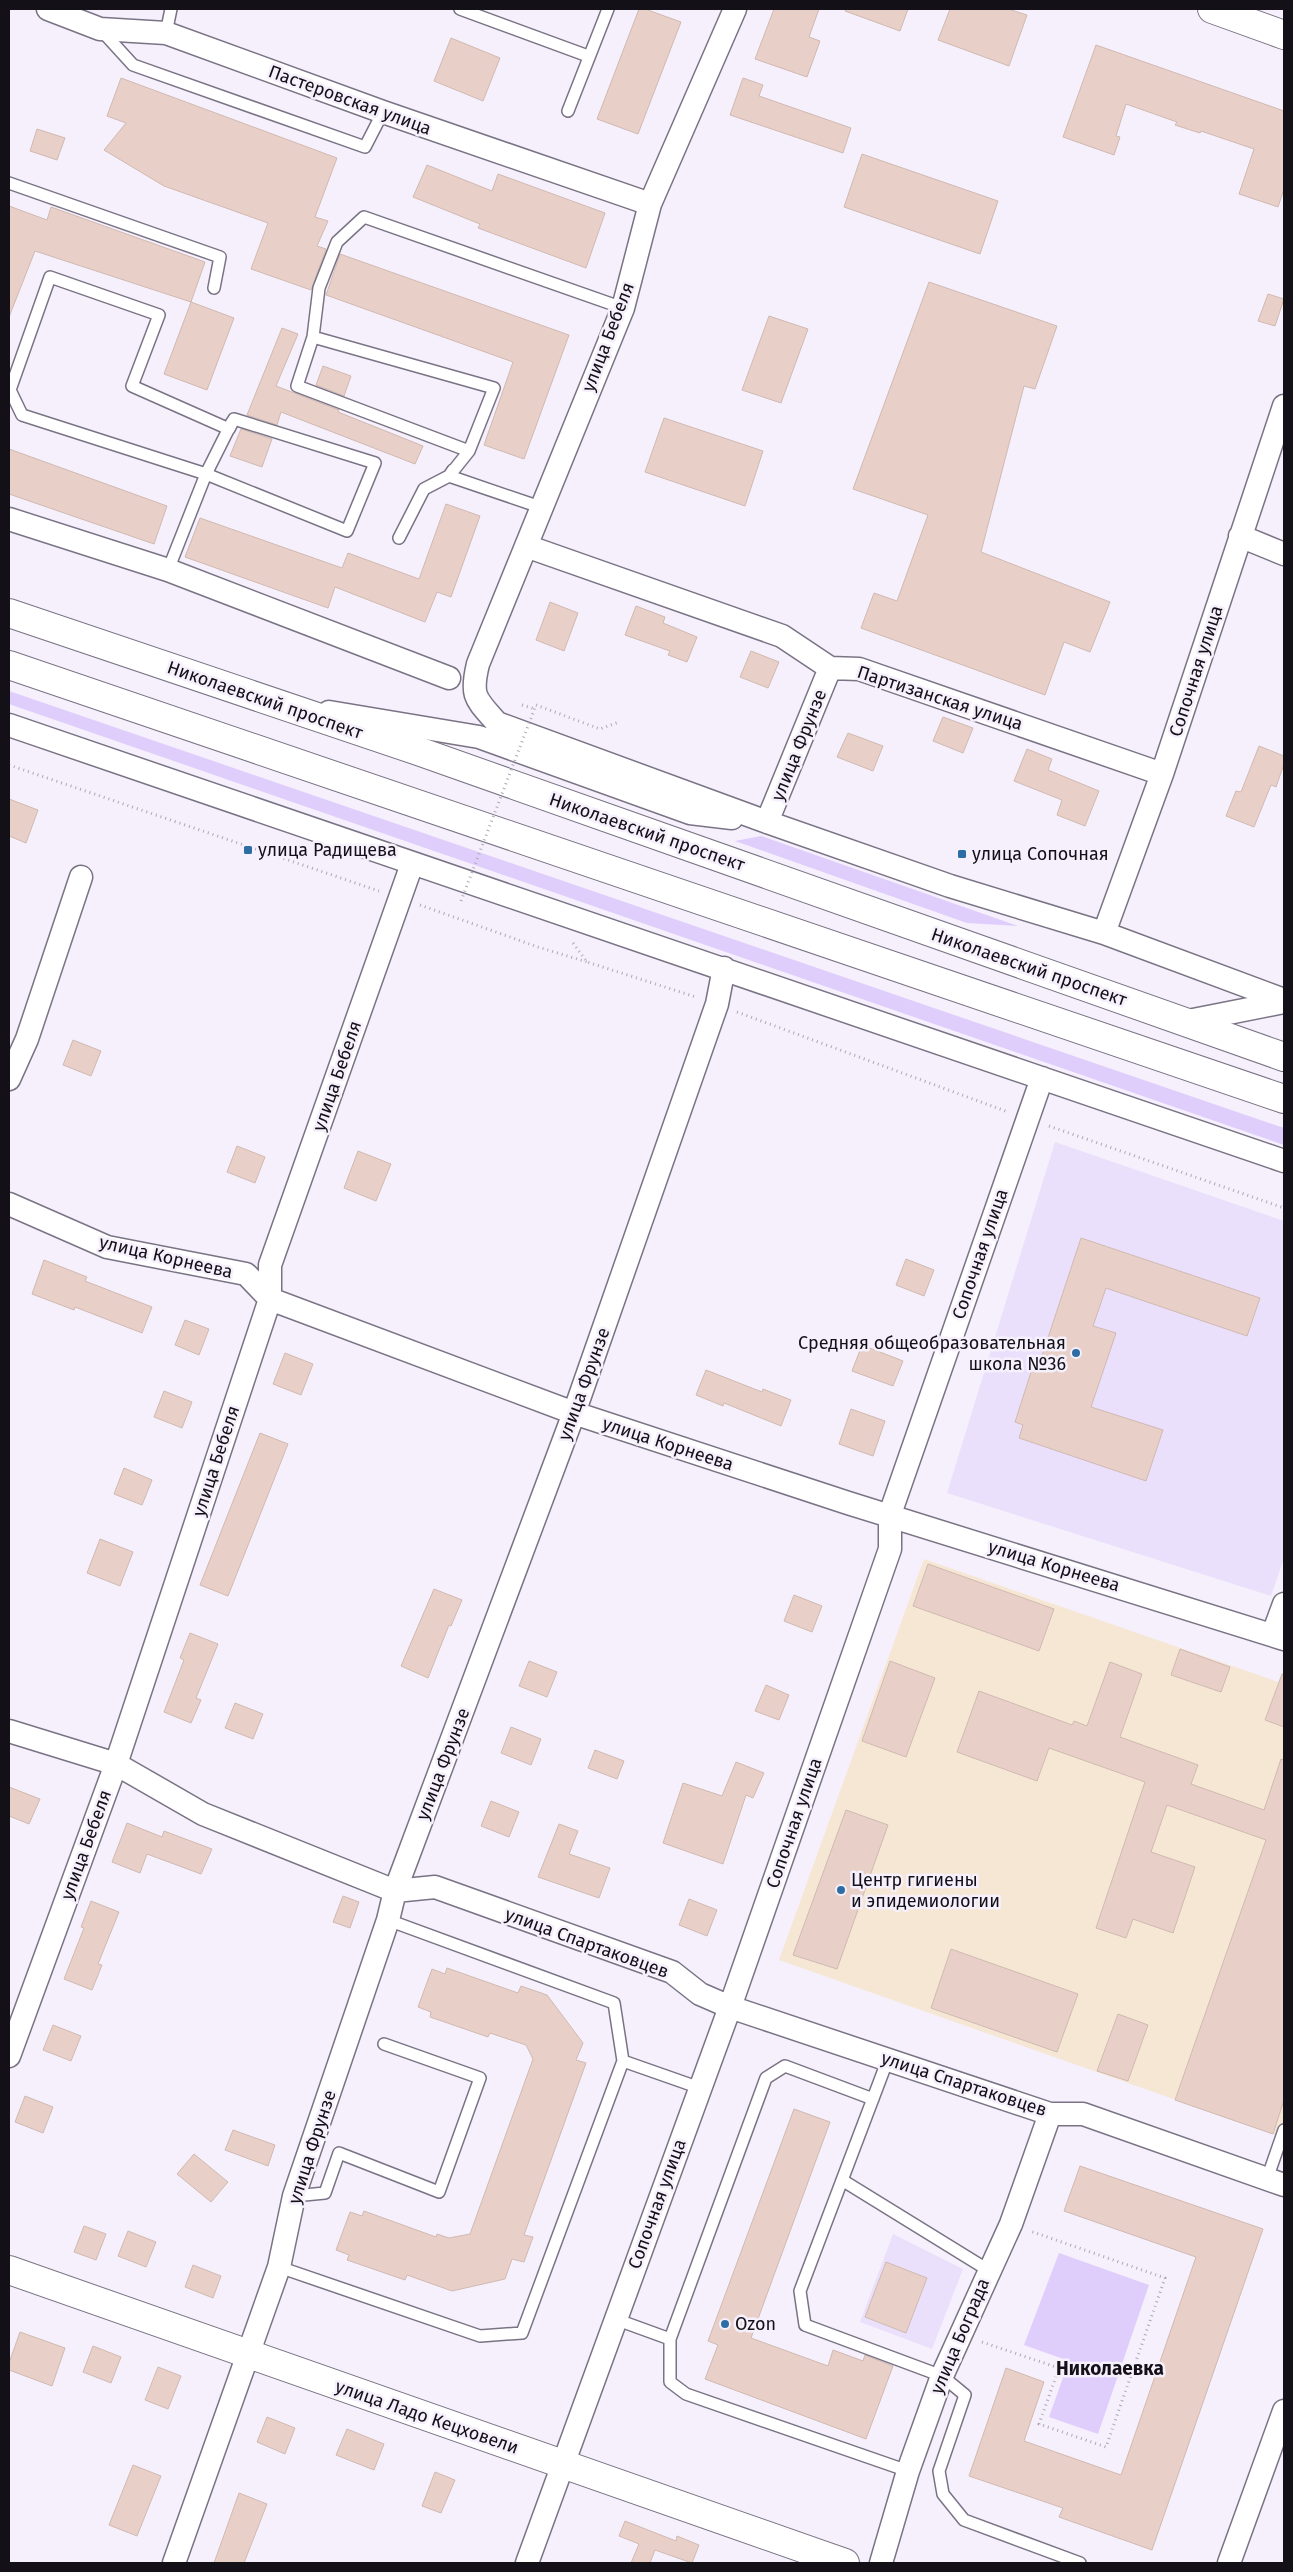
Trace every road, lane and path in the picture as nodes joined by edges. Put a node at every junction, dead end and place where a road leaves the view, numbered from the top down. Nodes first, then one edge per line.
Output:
1 (48, 9) edge
2 (171, 9) edge
3 (460, 9) edge
4 (608, 9) edge
5 (735, 9) edge
6 (1212, 9) edge
7 (100, 29) junction
8 (166, 33) junction
9 (1284, 34) edge
10 (588, 56) junction
11 (568, 111) dead end
12 (383, 112) junction
13 (9, 183) edge
14 (650, 204) junction
15 (214, 288) dead end
16 (623, 308) junction
17 (313, 336) junction
18 (1284, 406) edge
19 (229, 429) junction
20 (469, 451) junction
21 (206, 474) junction
22 (449, 476) junction
23 (540, 507) junction
24 (9, 519) edge
25 (1240, 536) junction
26 (399, 538) dead end
27 (526, 546) junction
28 (1284, 554) edge
29 (168, 570) junction
30 (9, 613) edge
31 (9, 665) edge
32 (830, 668) junction
33 (448, 678) dead end
34 (262, 700) junction
35 (522, 705) dead end
36 (534, 710) junction
37 (619, 722) dead end
38 (9, 725) edge
39 (9, 765) edge
40 (1162, 774) junction
41 (767, 822) junction
42 (412, 864) junction
43 (81, 877) dead end
44 (382, 892) dead end
45 (461, 901) dead end
46 (420, 904) dead end
47 (1104, 933) junction
48 (575, 944) dead end
49 (588, 962) junction
50 (724, 968) junction
51 (699, 998) dead end
52 (1284, 1001) edge
53 (732, 1010) dead end
54 (1183, 1022) junction
55 (1284, 1056) edge
56 (1042, 1078) junction
57 (9, 1079) edge
58 (1284, 1099) edge
59 (1011, 1113) dead end
60 (1043, 1124) dead end
61 (1284, 1161) edge
62 (9, 1204) edge
63 (1284, 1208) edge
64 (270, 1298) junction
65 (574, 1413) junction
66 (890, 1514) junction
67 (1284, 1604) edge
68 (1279, 1636) edge
69 (9, 1731) edge
70 (116, 1764) junction
71 (395, 1891) junction
72 (388, 1920) junction
73 (730, 2007) junction
74 (384, 2044) dead end
75 (9, 2056) edge
76 (888, 2059) junction
77 (623, 2061) junction
78 (700, 2088) junction
79 (872, 2099) junction
80 (1050, 2114) junction
81 (1284, 2130) edge
82 (842, 2180) junction
83 (1276, 2182) edge
84 (294, 2196) junction
85 (1011, 2224) junction
86 (279, 2267) junction
87 (9, 2270) edge
88 (988, 2270) junction
89 (615, 2319) junction
90 (962, 2334) junction
91 (670, 2339) junction
92 (247, 2354) junction
93 (942, 2376) junction
94 (1284, 2411) edge
95 (562, 2464) junction
96 (908, 2471) junction
97 (174, 2563) edge
98 (527, 2563) edge
99 (845, 2563) edge
100 (882, 2563) edge
101 (1080, 2563) edge
102 (1229, 2563) edge

1 - 7 street, Пастеровская улица
2 - 8 lane
3 - 10 lane
4 - 10 lane
5 - 14 street, улица Бебеля
6 - 9 main road
7 - 8 street, Пастеровская улица
7 - 12 lane
8 - 12 street, Пастеровская улица
10 - 11 lane
12 - 14 street, Пастеровская улица
13 - 15 lane
14 - 16 street, улица Бебеля
16 - 17 lane
16 - 23 street, улица Бебеля
17 - 20 lane
17 - 20 lane
18 - 25 street, Сопочная улица
19 - 21 lane
19 - 21 lane
19 - 21 lane
20 - 22 lane
21 - 29 lane
22 - 23 lane
22 - 26 lane
23 - 27 street, улица Бебеля
24 - 29 street
25 - 28 street
25 - 40 street, Сопочная улица
27 - 32 street
27 - 41 street, улица Бебеля
29 - 33 street
30 - 34 main road, Николаевский проспект
31 - 58 main road
32 - 40 street, Партизанская улица
32 - 41 street, улица Фрунзе
34 - 41 street
34 - 54 main road, Николаевский проспект
35 - 36 path
36 - 37 path, bridge
36 - 45 path, bridge
38 - 42 street
39 - 44 path
40 - 47 street, Сопочная улица
41 - 47 street
42 - 50 street
42 - 64 street, улица Бебеля
43 - 57 street
46 - 49 path
47 - 52 street
48 - 49 path
49 - 51 path
50 - 56 street
50 - 65 street, улица Фрунзе
52 - 54 street
53 - 59 path
54 - 55 main road, Николаевский проспект
56 - 61 street
56 - 66 street, Сопочная улица
60 - 63 path
62 - 64 street, улица Корнеева
64 - 65 street, улица Корнеева
64 - 70 street, улица Бебеля
65 - 66 street, улица Корнеева
65 - 71 street, улица Фрунзе
66 - 68 street, улица Корнеева
66 - 73 street, Сопочная улица
67 - 68 street
69 - 70 street, улица Спартаковцев
70 - 71 street, улица Спартаковцев
70 - 75 street, улица Бебеля
71 - 72 street, улица Фрунзе
71 - 73 street, улица Спартаковцев
72 - 77 lane
72 - 84 street, улица Фрунзе
73 - 76 street, улица Спартаковцев
73 - 78 street, Сопочная улица
74 - 84 lane
76 - 79 lane
76 - 80 street, улица Спартаковцев
77 - 78 lane
77 - 86 lane
78 - 89 street, Сопочная улица
79 - 82 lane
79 - 91 lane
80 - 83 street, улица Спартаковцев
80 - 85 street, улица Бограда
81 - 83 lane
82 - 88 lane
82 - 93 lane
84 - 86 street, улица Фрунзе
85 - 88 street, улица Бограда
85 - 90 path
86 - 92 street, улица Фрунзе
87 - 92 main road, улица Ладо Кецховели
88 - 90 street, улица Бограда
89 - 91 lane
89 - 95 street, Сопочная улица
90 - 93 street, улица Бограда
91 - 96 lane
92 - 95 main road, улица Ладо Кецховели
92 - 97 street, улица Фрунзе
93 - 96 street, улица Бограда
93 - 101 lane
94 - 102 street
95 - 98 street, Сопочная улица
95 - 99 main road, улица Ладо Кецховели
96 - 100 street, улица Бограда

